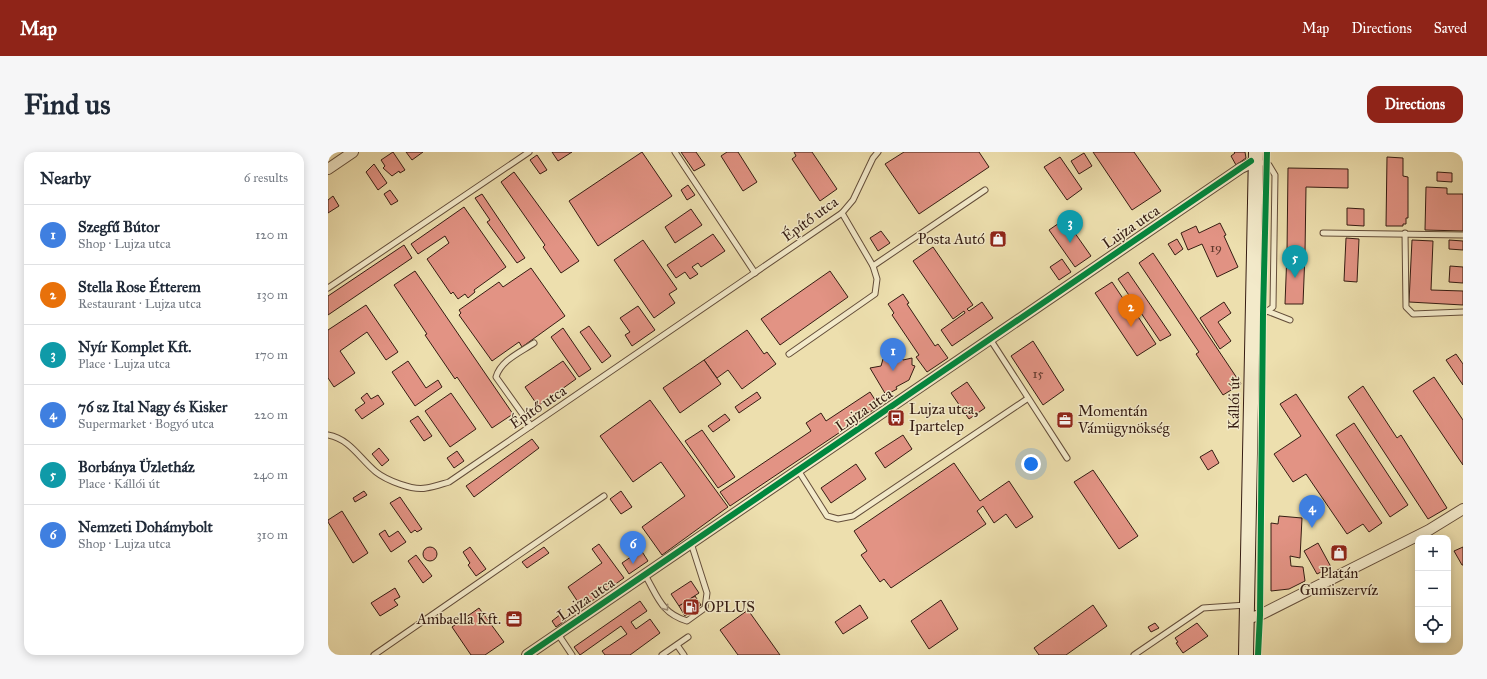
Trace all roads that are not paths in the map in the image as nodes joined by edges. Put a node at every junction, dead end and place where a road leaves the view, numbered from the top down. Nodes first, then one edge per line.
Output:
1 (353, 152) edge
2 (529, 152) edge
3 (675, 152) edge
4 (878, 152) edge
5 (1256, 156) edge
6 (328, 169) edge
7 (985, 190) dead end
8 (842, 213) junction
9 (1323, 233) dead end
10 (1405, 233) junction
11 (1463, 235) edge
12 (873, 266) junction
13 (755, 273) junction
14 (328, 288) edge
15 (1267, 311) junction
16 (1463, 312) edge
17 (1252, 317) junction
18 (1290, 320) dead end
19 (990, 339) junction
20 (534, 343) dead end
21 (789, 354) dead end
22 (1027, 399) junction
23 (531, 426) junction
24 (328, 435) edge
25 (1067, 458) dead end
26 (798, 470) junction
27 (604, 496) dead end
28 (1463, 508) edge
29 (691, 543) junction
30 (645, 575) junction
31 (1246, 612) junction
32 (558, 634) junction
33 (688, 637) dead end
34 (677, 645) junction
35 (374, 655) edge
36 (527, 655) edge
37 (572, 655) edge
38 (662, 655) edge
39 (684, 655) edge
40 (1134, 655) edge
41 (1246, 655) edge

1 - 6 street
2 - 14 lane
3 - 13 lane
4 - 8 lane, Építő utca
5 - 15 lane
5 - 17 main road, Kállói út
5 - 19 street, Lujza utca
7 - 12 lane
8 - 12 lane
8 - 13 lane, Építő utca
9 - 10 lane
10 - 11 lane
10 - 16 lane
12 - 21 lane
13 - 23 lane, Építő utca
15 - 17 lane
15 - 18 lane
17 - 31 main road, Kállói út
19 - 22 lane
19 - 26 street, Lujza utca
20 - 23 lane
22 - 25 lane
22 - 26 lane
23 - 24 lane, Építő utca
26 - 29 street, Lujza utca
27 - 35 lane
28 - 31 street
29 - 30 street, Lujza utca
30 -> 29 lane
30 - 32 street, Lujza utca
31 - 40 lane
31 - 41 main road, Kállói út
32 - 36 street, Lujza utca
32 - 37 lane
33 - 34 lane
34 - 38 lane
34 - 39 lane

